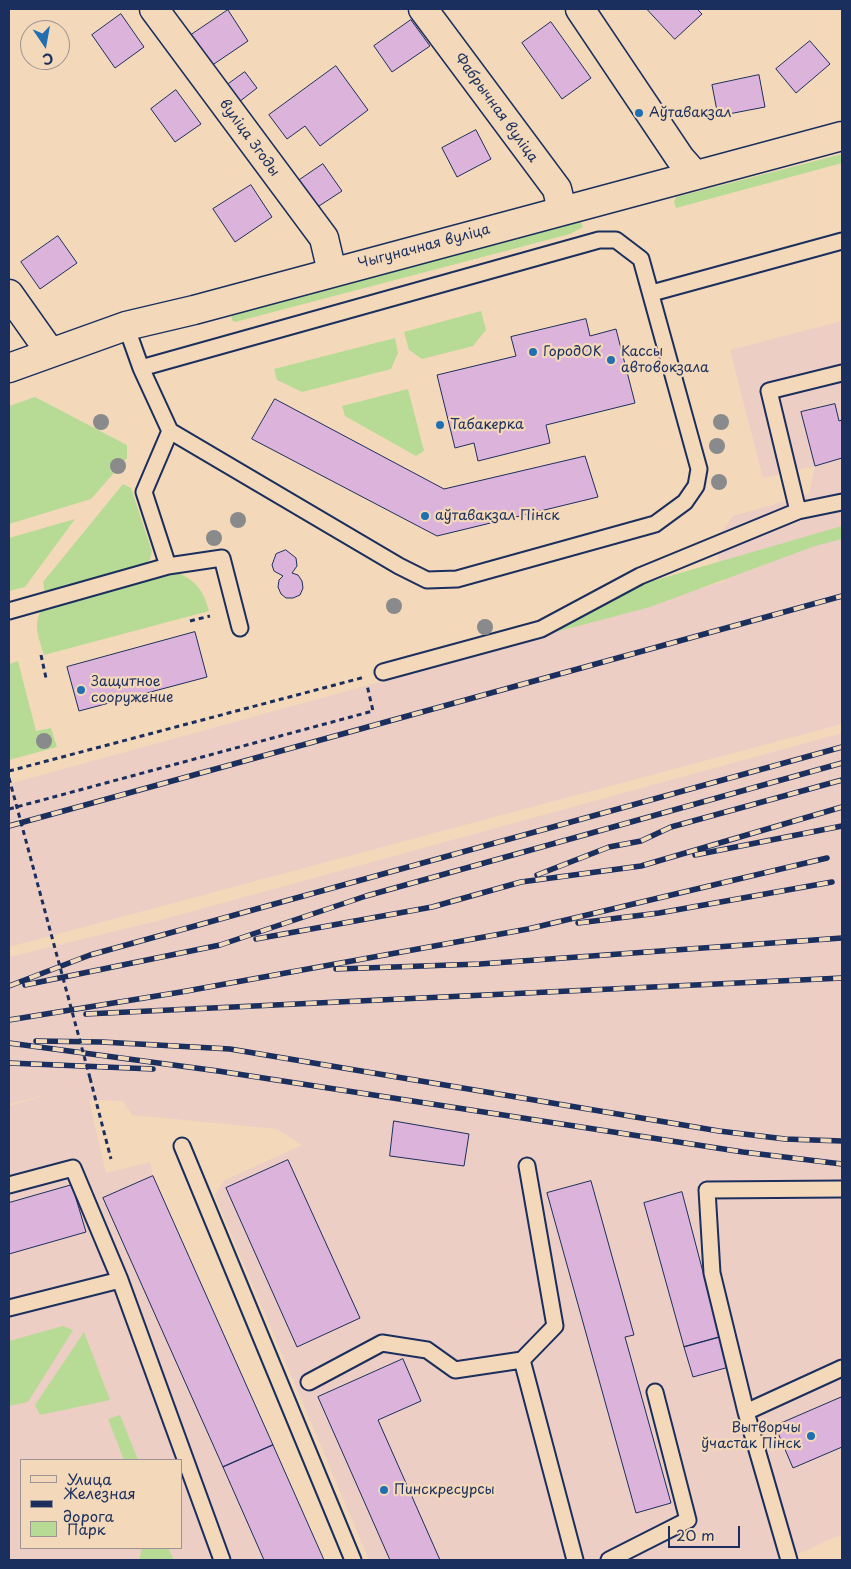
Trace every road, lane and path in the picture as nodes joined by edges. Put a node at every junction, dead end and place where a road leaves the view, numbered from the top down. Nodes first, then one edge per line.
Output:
1 (154, 9) edge
2 (423, 9) edge
3 (580, 9) edge
4 (842, 136) edge
5 (695, 175) junction
6 (562, 210) junction
7 (842, 241) edge
8 (332, 272) junction
9 (652, 293) junction
10 (9, 294) edge
11 (126, 326) junction
12 (50, 352) junction
13 (9, 368) edge
14 (141, 368) junction
15 (842, 373) edge
16 (170, 431) junction
17 (842, 502) edge
18 (798, 511) junction
19 (168, 566) junction
20 (9, 611) edge
21 (210, 616) dead end
22 (190, 622) dead end
23 (240, 628) dead end
24 (41, 655) dead end
25 (383, 672) joint
26 (364, 677) junction
27 (46, 678) dead end
28 (9, 771) edge
29 (9, 778) edge
30 (9, 809) edge
31 (182, 1146) dead end
32 (110, 1159) dead end
33 (528, 1166) dead end
34 (9, 1184) edge
35 (842, 1188) edge
36 (120, 1280) junction
37 (9, 1308) edge
38 (522, 1360) junction
39 (842, 1368) edge
40 (309, 1382) dead end
41 (655, 1392) dead end
42 (746, 1412) junction
43 (222, 1560) edge
44 (353, 1560) edge
45 (576, 1560) edge
46 (609, 1560) edge
47 (789, 1560) edge

1 - 8 street, вуліца Згоды
2 - 6 street, Фабрычная вуліца
3 - 5 street
4 - 5 street, Чыгуначная вуліца
5 - 6 street, Чыгуначная вуліца
6 - 8 street, Чыгуначная вуліца
7 - 9 lane
8 - 11 street, Чыгуначная вуліца
9 - 14 lane
9 - 16 lane
10 - 12 street
11 - 12 street, Чыгуначная вуліца
11 - 14 lane
12 - 13 street, Чыгуначная вуліца
14 - 16 lane
15 - 18 lane
16 - 19 lane
17 - 18 lane
18 - 25 lane
19 - 20 lane
19 - 23 lane
21 - 22 path
24 - 27 path
25 - 26 path
26 - 28 path
26 - 30 path
29 - 32 path, bridge
31 - 44 lane
33 - 38 lane
34 - 36 lane
35 - 42 lane
36 - 37 lane
36 - 43 lane
38 - 40 lane
38 - 45 lane
39 - 42 lane
41 - 46 lane
42 - 47 lane

